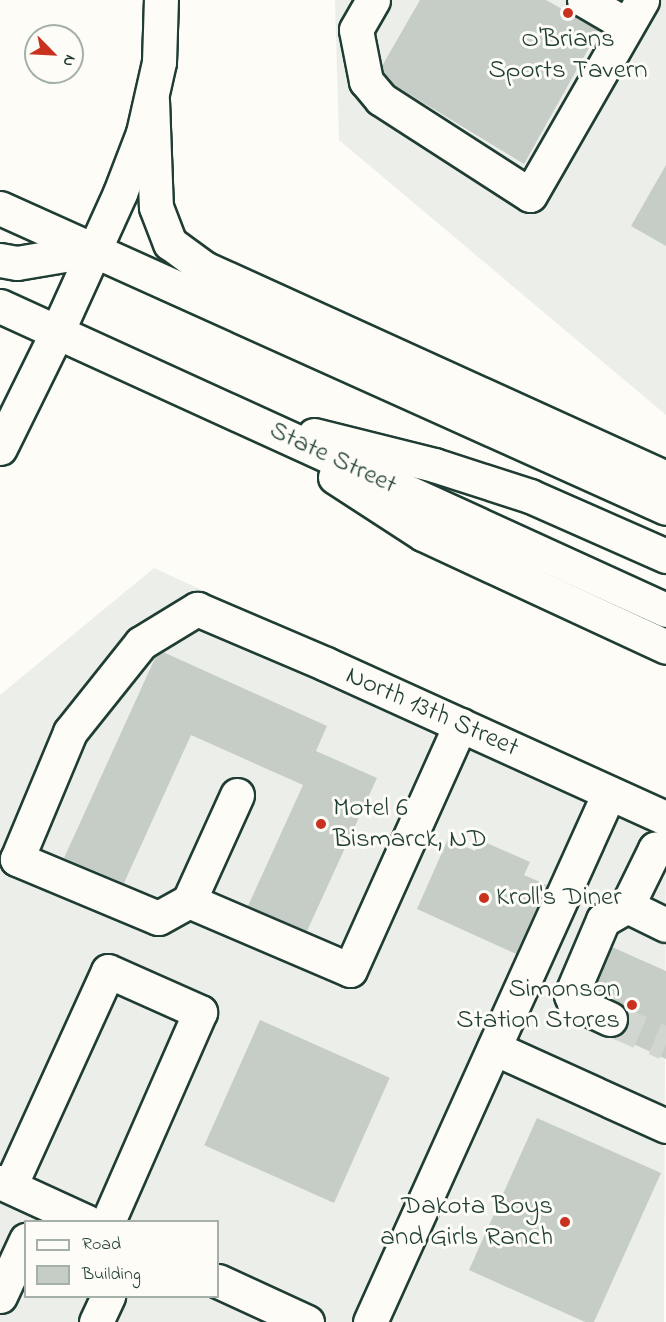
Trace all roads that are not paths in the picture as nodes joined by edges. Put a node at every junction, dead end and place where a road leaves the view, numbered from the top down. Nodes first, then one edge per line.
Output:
1 (161, 0) edge
2 (373, 0) edge
3 (584, 0) edge
4 (635, 13) edge
5 (152, 100) junction
6 (1, 208) edge
7 (94, 250) junction
8 (0, 260) edge
9 (0, 306) edge
10 (57, 332) junction
11 (260, 425) junction
12 (0, 448) edge
13 (666, 478) edge
14 (666, 508) edge
15 (666, 556) edge
16 (666, 610) edge
17 (666, 647) edge
18 (460, 725) junction
19 (609, 793) junction
20 (237, 795) dead end
21 (666, 818) edge
22 (666, 848) edge
23 (189, 901) junction
24 (627, 906) junction
25 (665, 920) edge
26 (610, 1019) tunnel mouth
27 (494, 1048) junction
28 (666, 1126) edge
29 (5, 1184) edge
30 (38, 1212) edge
31 (82, 1220) edge
32 (108, 1220) edge
33 (24, 1244) edge
34 (219, 1281) edge
35 (0, 1296) edge
36 (107, 1298) edge
37 (298, 1320) edge
38 (96, 1322) edge
39 (370, 1322) edge

1 - 5 main road
2 - 4 main road
3 - 4 main road
5 - 7 main road
5 - 13 main road
6 - 7 main road
7 - 8 main road
7 - 10 main road
7 - 14 main road
9 - 10 main road, State Street
10 - 11 main road, State Street
10 - 12 main road
11 - 15 main road
11 - 16 main road, State Street
11 - 17 main road
18 - 19 main road, North 13th Street
18 - 23 main road
18 - 23 main road, North 13th Street
19 - 21 main road, North 13th Street
19 - 27 main road
20 - 23 main road
22 - 24 main road
24 - 25 main road
24 - 26 main road
27 - 28 main road
27 - 39 main road
29 - 30 main road
29 - 32 main road
30 - 31 main road
33 - 35 main road
34 - 37 main road
36 - 38 main road

